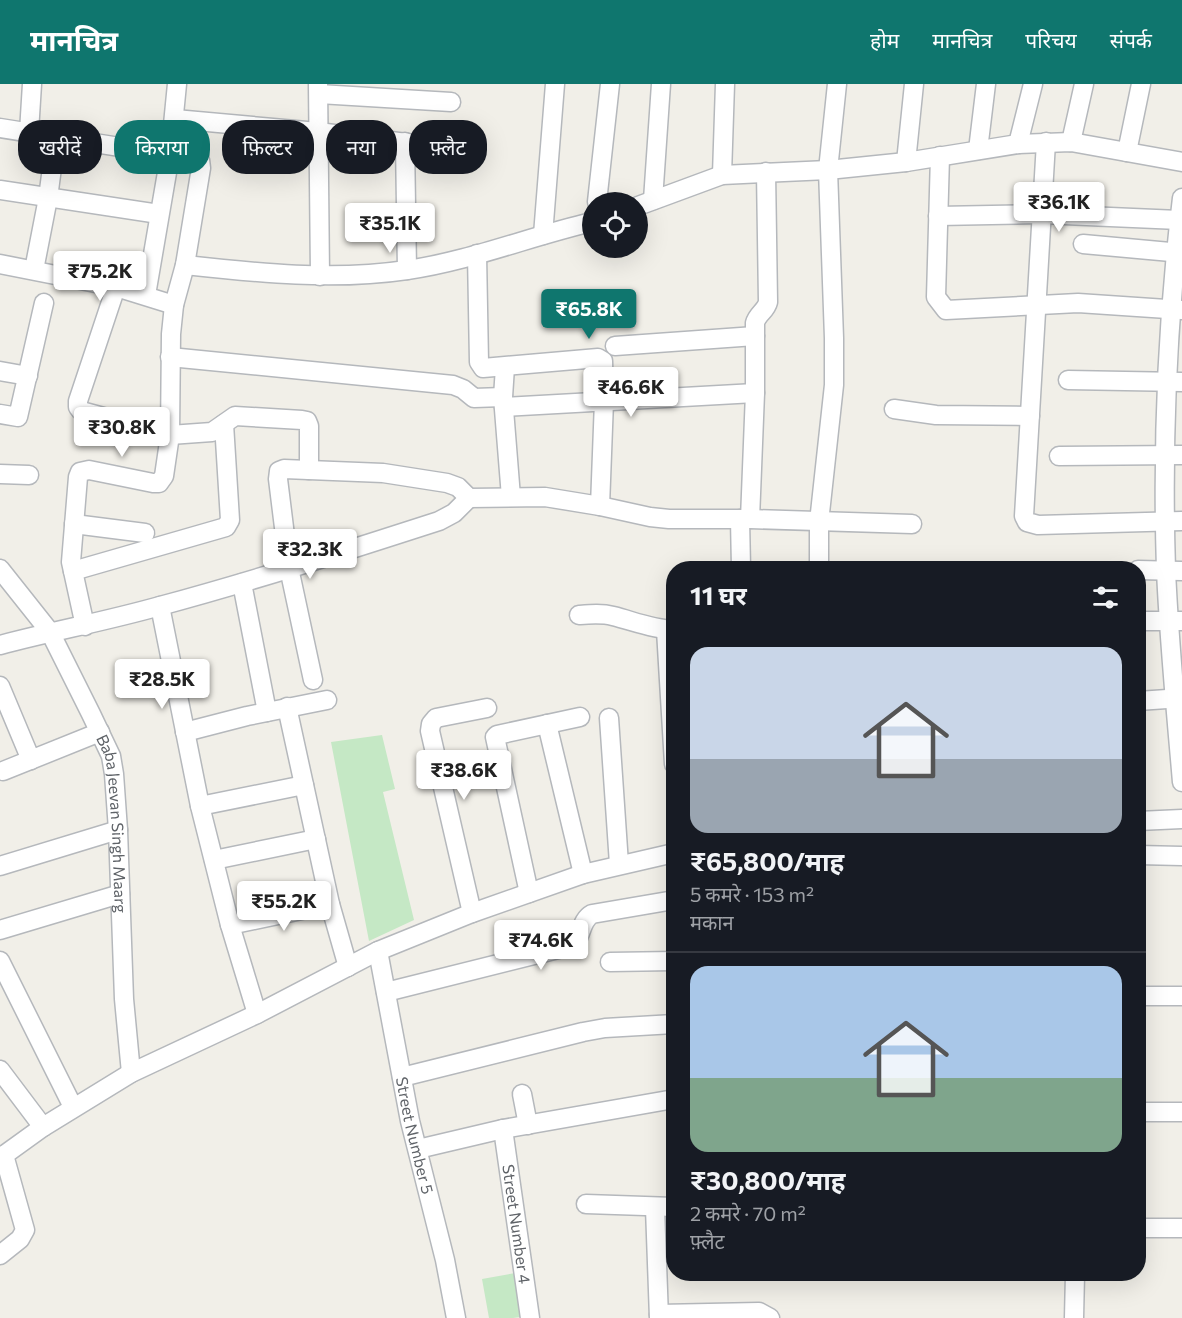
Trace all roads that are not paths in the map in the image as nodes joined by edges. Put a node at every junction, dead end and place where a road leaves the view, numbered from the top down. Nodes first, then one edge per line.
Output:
1 (32, 84) edge
2 (177, 84) edge
3 (555, 84) edge
4 (610, 84) edge
5 (661, 84) edge
6 (724, 84) edge
7 (837, 84) edge
8 (914, 84) edge
9 (986, 84) edge
10 (1032, 84) edge
11 (1084, 84) edge
12 (1141, 84) edge
13 (319, 89) edge
14 (451, 102) dead end
15 (175, 119) joint
16 (29, 120) edge
17 (0, 128) edge
18 (18, 131) edge
19 (318, 132) junction
20 (405, 142) junction
21 (1046, 142) junction
22 (1071, 142) junction
23 (409, 143) edge
24 (1018, 144) junction
25 (978, 150) junction
26 (1127, 152) junction
27 (940, 156) junction
28 (906, 162) junction
29 (1182, 162) edge
30 (828, 170) junction
31 (766, 172) junction
32 (51, 174) edge
33 (166, 174) edge
34 (200, 174) edge
35 (722, 175) junction
36 (0, 190) edge
37 (598, 192) edge
38 (646, 192) edge
39 (48, 198) junction
40 (1182, 198) edge
41 (648, 202) edge
42 (159, 214) junction
43 (1041, 214) junction
44 (938, 216) junction
45 (1179, 220) junction
46 (582, 225) edge
47 (543, 235) junction
48 (1083, 244) dead end
49 (1179, 253) edge
50 (477, 254) junction
51 (0, 264) edge
52 (185, 265) junction
53 (34, 270) junction
54 (407, 270) junction
55 (320, 276) junction
56 (116, 287) junction
57 (146, 295) junction
58 (44, 303) dead end
59 (174, 305) junction
60 (1035, 306) junction
61 (1176, 310) edge
62 (755, 336) junction
63 (615, 346) dead end
64 (170, 357) junction
65 (505, 367) junction
66 (0, 370) edge
67 (28, 376) junction
68 (1068, 380) dead end
69 (1174, 382) edge
70 (755, 393) junction
71 (604, 401) junction
72 (504, 402) junction
73 (894, 409) dead end
74 (0, 414) edge
75 (1030, 416) junction
76 (224, 424) junction
77 (170, 435) junction
78 (1174, 455) edge
79 (1059, 456) dead end
80 (309, 470) junction
81 (0, 474) edge
82 (29, 475) dead end
83 (511, 497) junction
84 (469, 498) junction
85 (600, 506) junction
86 (745, 519) junction
87 (1173, 521) edge
88 (819, 522) junction
89 (74, 524) junction
90 (912, 524) dead end
91 (145, 532) dead end
92 (742, 561) edge
93 (819, 561) edge
94 (288, 568) junction
95 (0, 569) edge
96 (1146, 570) edge
97 (73, 571) junction
98 (1174, 571) edge
99 (242, 583) junction
100 (160, 606) junction
101 (579, 615) dead end
102 (1146, 621) edge
103 (1175, 621) edge
104 (85, 626) junction
105 (666, 629) edge
106 (50, 632) junction
107 (0, 645) edge
108 (313, 680) dead end
109 (0, 686) edge
110 (1178, 699) edge
111 (327, 700) dead end
112 (1146, 701) edge
113 (287, 707) junction
114 (487, 708) dead end
115 (267, 712) junction
116 (580, 717) dead end
117 (609, 718) dead end
118 (547, 724) junction
119 (100, 732) junction
120 (185, 732) junction
121 (31, 760) junction
122 (3, 771) dead end
123 (1182, 772) edge
124 (304, 785) junction
125 (201, 807) junction
126 (1182, 819) edge
127 (1146, 821) edge
128 (118, 830) junction
129 (316, 839) junction
130 (666, 855) edge
131 (1146, 855) edge
132 (1182, 856) edge
133 (214, 860) junction
134 (619, 864) junction
135 (0, 866) edge
136 (583, 874) junction
137 (529, 893) junction
138 (120, 894) junction
139 (666, 901) edge
140 (330, 904) junction
141 (472, 913) junction
142 (230, 925) junction
143 (0, 930) edge
144 (378, 951) junction
145 (0, 961) edge
146 (666, 961) edge
147 (610, 962) dead end
148 (348, 967) junction
149 (386, 992) junction
150 (1146, 996) edge
151 (1182, 996) edge
152 (257, 1014) junction
153 (666, 1024) edge
154 (0, 1070) edge
155 (131, 1074) junction
156 (402, 1077) junction
157 (522, 1094) dead end
158 (666, 1100) edge
159 (73, 1107) junction
160 (1146, 1112) edge
161 (1182, 1112) edge
162 (528, 1125) junction
163 (42, 1127) junction
164 (503, 1129) junction
165 (418, 1149) junction
166 (2, 1157) edge
167 (586, 1204) dead end
168 (664, 1208) edge
169 (1146, 1228) edge
170 (1182, 1228) edge
171 (0, 1255) edge
172 (1076, 1281) edge
173 (659, 1316) edge
174 (456, 1318) edge
175 (530, 1318) edge
176 (770, 1318) edge
177 (1074, 1318) edge

1 - 16 street
2 - 15 street
3 - 47 street
4 - 37 street
5 - 38 street
6 - 35 street
7 - 30 street
8 - 28 street
9 - 25 street
10 - 24 street
11 - 22 street
12 - 26 street
13 - 14 street
13 - 19 street
15 - 19 street
17 - 18 street
19 - 20 street
19 - 55 street
20 - 23 street
20 - 54 street
21 - 22 street
21 - 24 street
21 - 43 street
22 - 26 street
24 - 25 street
25 - 27 street
26 - 29 street
27 - 28 street
27 - 44 street
28 - 30 street
30 - 31 street
30 - 88 street
31 - 35 street
31 - 62 street
32 - 39 street
33 - 42 street
34 - 52 street
35 - 41 street
36 - 39 street
39 - 42 street
39 - 53 street
40 - 45 street
42 - 57 street
43 - 44 street
43 - 45 street
43 - 60 street
44 - 60 street
45 - 49 street
46 - 47 street
47 - 50 street
48 - 49 street
49 - 61 street
50 - 54 street
50 - 65 street
51 - 53 street
52 - 55 street
52 - 59 street
53 - 56 street
54 - 55 street
56 - 57 street
56 - 77 street
57 - 59 street
58 - 67 street
59 - 64 street
60 - 61 street
60 - 75 street
61 - 69 street
62 - 63 street
62 - 70 street
64 - 72 street
64 - 77 street
65 - 71 street
65 - 72 street
66 - 67 street
67 - 74 street
68 - 69 street
69 - 78 street
70 - 71 street
70 - 86 street
71 - 72 street
71 - 85 street
72 - 83 street
73 - 75 street
75 - 87 street
76 - 77 street
76 - 80 street
76 - 97 street
77 - 89 street
78 - 79 street
78 - 87 street
80 - 84 street
80 - 94 street
81 - 82 street
83 - 84 street
83 - 85 street
84 - 94 street
85 - 86 street
86 - 88 street
86 - 92 street
87 - 98 street
88 - 90 street
88 - 93 street
89 - 91 street
89 - 97 street
94 - 99 street
94 - 108 street
95 - 106 street, Baba Jeevan Singh Maarg
96 - 98 street
97 - 104 street
98 - 103 street
99 - 100 street
99 - 115 street
100 - 104 street
100 - 120 street
101 - 105 street
102 - 103 street
103 - 110 street
104 - 106 street
106 - 107 street
106 - 119 street, Baba Jeevan Singh Maarg
109 - 121 street
110 - 112 street
110 - 123 street
111 - 113 street
113 - 115 street
113 - 124 street
114 - 141 street
115 - 120 street
116 - 118 street
117 - 134 street
118 - 136 street
118 - 137 street
119 - 121 street
119 - 128 street, Baba Jeevan Singh Maarg
120 - 125 street
121 - 122 street
124 - 125 street
124 - 129 street
125 - 133 street
126 - 127 street
128 - 135 street
128 - 138 street, Baba Jeevan Singh Maarg
129 - 133 street
129 - 140 street
130 - 134 street
131 - 132 street
133 - 142 street
134 - 136 street
136 - 137 street
137 - 141 street
138 - 143 street
138 - 155 street, Baba Jeevan Singh Maarg
139 - 149 street
140 - 142 street
140 - 148 street
141 - 144 street
142 - 152 street
144 - 148 street
144 - 149 street, Street Number 5
145 - 159 street
146 - 147 street
148 - 152 street
149 - 156 street, Street Number 5
150 - 151 street
152 - 155 street
153 - 156 street
154 - 163 street
155 - 159 street
156 - 165 street, Street Number 5
157 - 162 street
158 - 162 street
159 - 163 street
160 - 161 street
162 - 164 street
163 - 166 street
164 - 165 street
164 - 175 street, Street Number 4
165 - 174 street, Street Number 5
166 - 171 street
167 - 168 street
168 - 173 street
169 - 170 street
172 - 177 street
173 - 176 street

